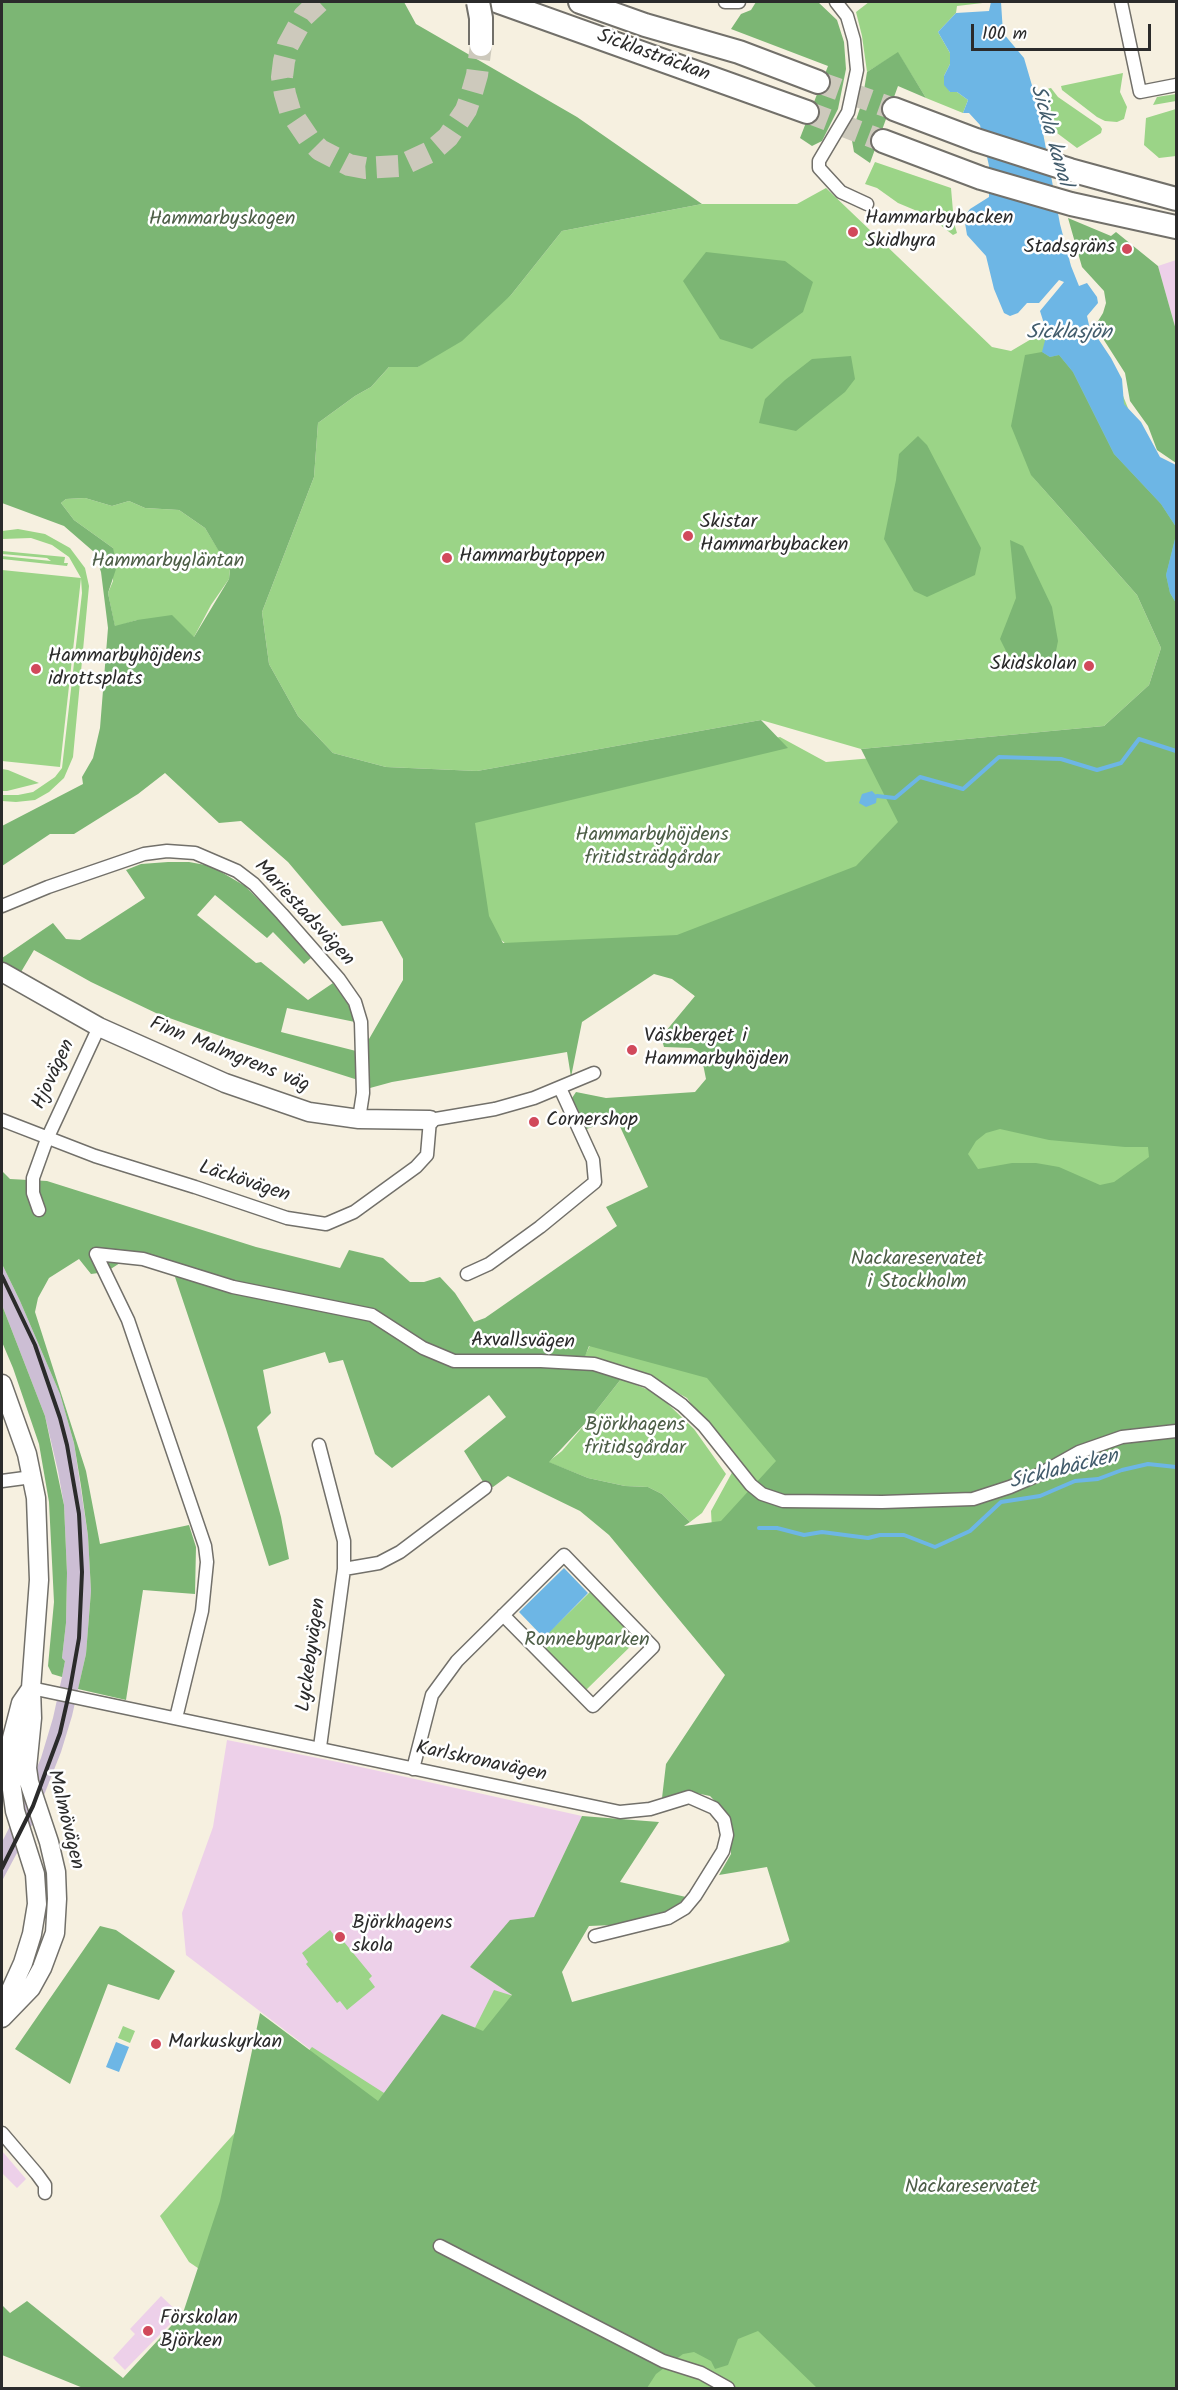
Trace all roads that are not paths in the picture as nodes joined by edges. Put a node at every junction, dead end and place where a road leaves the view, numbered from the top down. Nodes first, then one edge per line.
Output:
1 (468, 2) edge
2 (478, 2) edge
3 (499, 2) edge
4 (580, 2) edge
5 (619, 2) edge
6 (725, 2) edge
7 (739, 2) edge
8 (836, 2) edge
9 (1121, 2) edge
10 (578, 30) junction
11 (481, 45) tunnel mouth
12 (740, 52) junction
13 (819, 82) tunnel mouth
14 (1176, 85) edge
15 (894, 109) tunnel mouth
16 (807, 112) tunnel mouth
17 (883, 141) tunnel mouth
18 (1070, 170) junction
19 (1176, 188) edge
20 (1176, 199) edge
21 (867, 204) dead end
22 (1115, 215) junction
23 (1176, 227) edge
24 (1176, 233) edge
25 (2, 906) edge
26 (2, 972) edge
27 (99, 1027) junction
28 (594, 1073) dead end
29 (560, 1088) junction
30 (359, 1119) junction
31 (2, 1120) edge
32 (430, 1120) junction
33 (47, 1139) junction
34 (39, 1210) dead end
35 (467, 1274) dead end
36 (2, 1384) edge
37 (1176, 1431) edge
38 (319, 1444) dead end
39 (32, 1477) junction
40 (2, 1480) edge
41 (485, 1488) dead end
42 (344, 1569) junction
43 (503, 1615) junction
44 (31, 1688) junction
45 (176, 1718) junction
46 (320, 1747) junction
47 (413, 1769) junction
48 (595, 1936) dead end
49 (2, 2004) edge
50 (2, 2019) edge
51 (2, 2133) edge
52 (45, 2193) dead end
53 (440, 2246) dead end
54 (728, 2388) edge

1 - 10 highway
2 - 11 highway, bridge
3 - 10 highway, Sicklasträckan
4 - 12 highway, Sicklasträckan
5 - 12 highway
6 - 7 street
8 - 21 street
9 - 14 street
10 - 16 highway, Sicklasträckan
12 - 13 highway, Sicklasträckan
15 - 18 highway
17 - 22 highway
18 - 19 highway
18 - 20 highway
22 - 23 highway
22 - 24 highway
25 - 30 street, Mariestadsvägen
26 - 27 street, Finn Malmgrens väg
27 - 30 street, Finn Malmgrens väg
27 - 33 street, Hjovägen
28 - 29 street, Finn Malmgrens väg
29 - 32 street, Finn Malmgrens väg
29 - 35 street
30 - 32 street, Finn Malmgrens väg
31 - 33 street, Läckövägen
32 - 33 street, Läckövägen
33 - 34 street
36 - 39 street, Malmövägen
37 - 45 street, Axvallsvägen
38 - 42 street, Lyckebyvägen
39 - 40 street
39 - 44 street, Malmövägen
41 - 42 street
42 - 46 street, Lyckebyvägen
43 - 43 street
43 - 47 street
44 - 45 street, Karlskronavägen
44 - 49 street, Malmövägen
44 - 50 street, Malmövägen
45 - 46 street, Karlskronavägen
46 - 47 street, Karlskronavägen
47 - 48 street, Karlskronavägen
51 - 52 street
53 - 54 street

